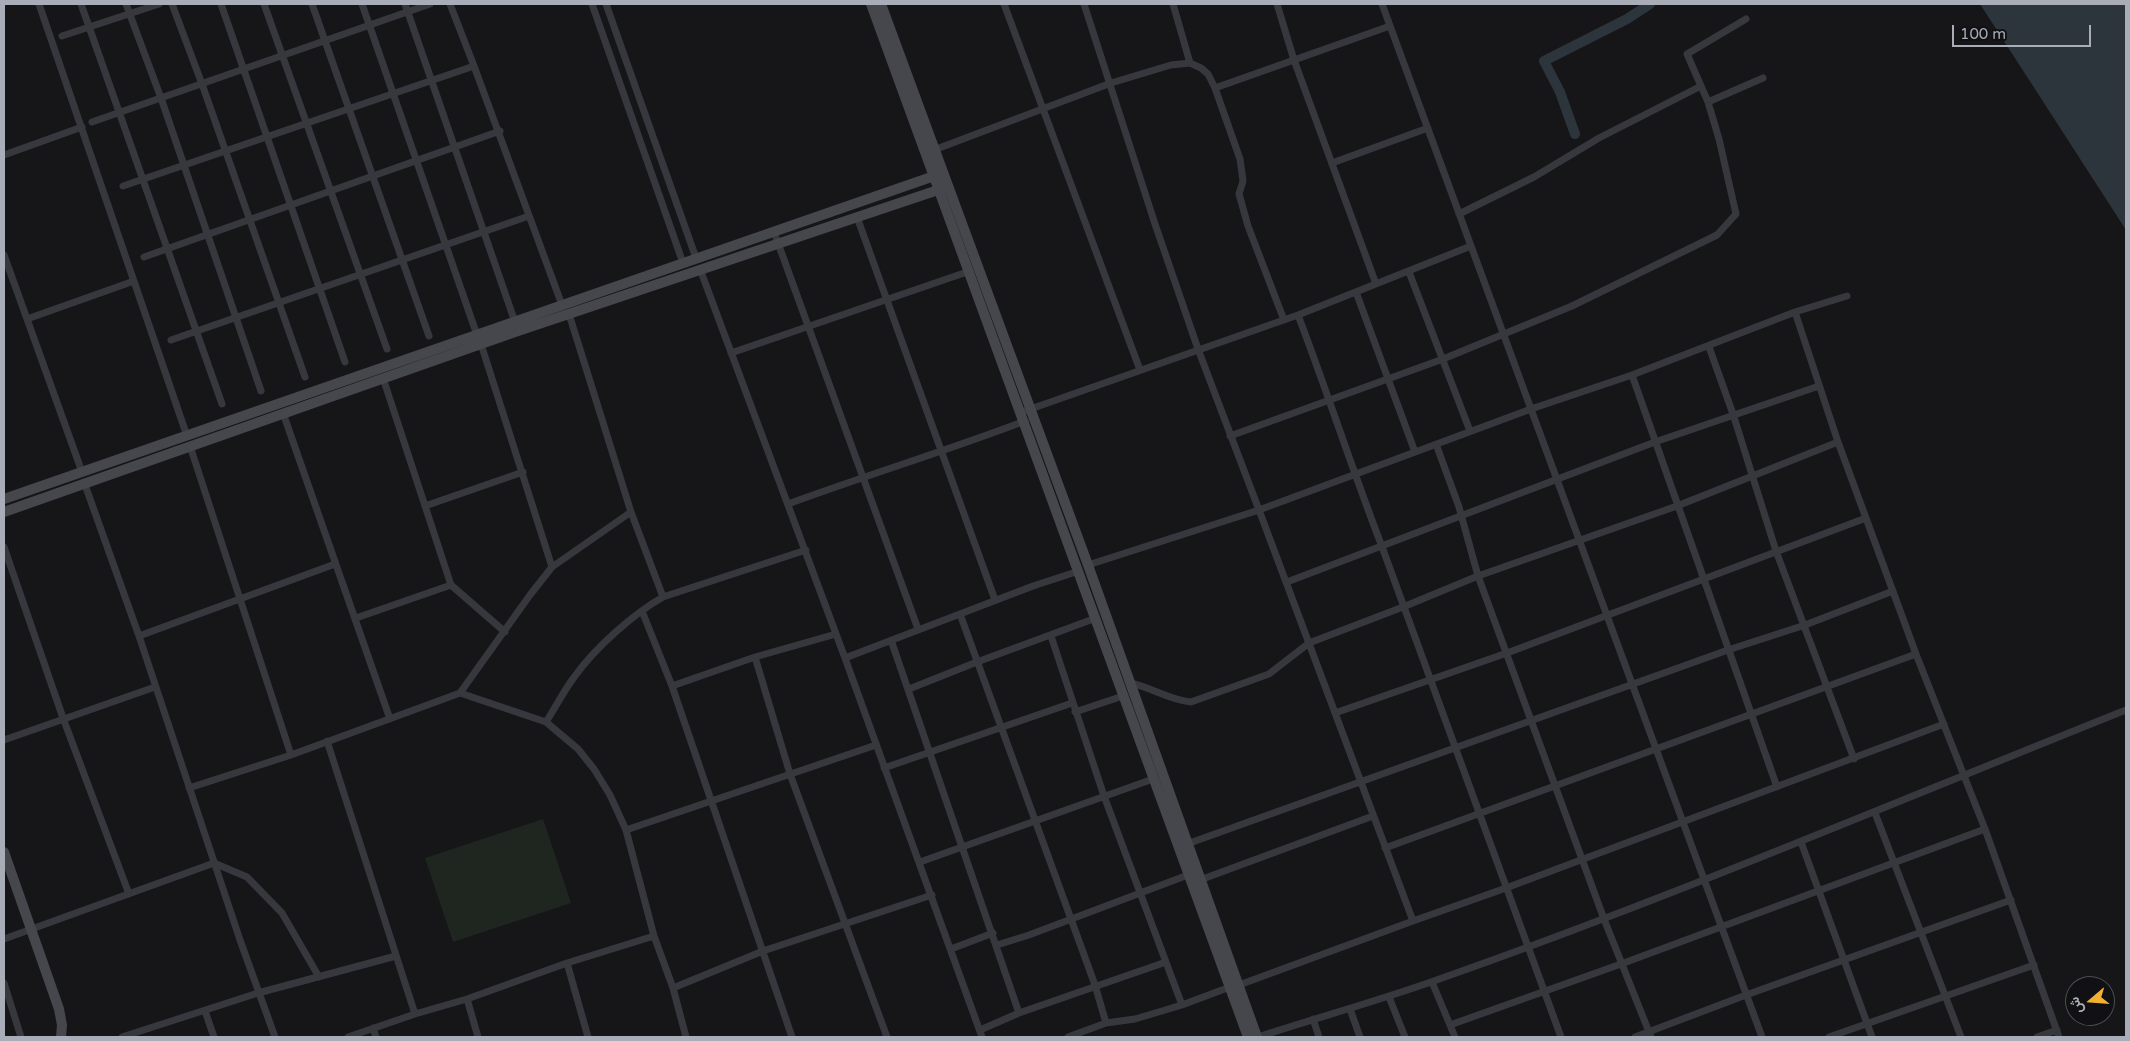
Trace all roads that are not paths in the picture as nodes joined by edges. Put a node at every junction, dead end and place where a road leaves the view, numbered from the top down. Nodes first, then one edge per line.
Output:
1 (40, 4) edge
2 (81, 4) edge
3 (126, 4) edge
4 (159, 4) edge
5 (172, 4) edge
6 (221, 4) edge
7 (264, 4) edge
8 (312, 4) edge
9 (362, 4) edge
10 (405, 4) edge
11 (430, 4) edge
12 (450, 4) edge
13 (592, 4) edge
14 (606, 4) edge
15 (871, 4) edge
16 (882, 4) edge
17 (1004, 4) edge
18 (1084, 4) edge
19 (1173, 4) edge
20 (1277, 4) edge
21 (1382, 4) edge
22 (407, 12) junction
23 (129, 14) junction
24 (1746, 19) dead end
25 (369, 26) junction
26 (1390, 26) junction
27 (90, 27) junction
28 (62, 36) dead end
29 (324, 41) junction
30 (283, 54) junction
31 (1294, 60) junction
32 (1190, 63) junction
33 (474, 66) junction
34 (243, 68) junction
35 (1763, 78) dead end
36 (430, 79) junction
37 (1111, 83) junction
38 (202, 84) junction
39 (1701, 86) junction
40 (1215, 88) junction
41 (392, 92) junction
42 (160, 98) junction
43 (641, 102) junction
44 (1708, 102) junction
45 (628, 107) junction
46 (349, 108) junction
47 (1042, 109) junction
48 (118, 113) junction
49 (92, 122) dead end
50 (307, 122) junction
51 (82, 127) junction
52 (1428, 128) junction
53 (500, 132) junction
54 (268, 136) junction
55 (455, 147) junction
56 (934, 150) junction
57 (224, 151) junction
58 (4, 155) edge
59 (417, 161) junction
60 (1332, 163) junction
61 (183, 165) junction
62 (938, 175) junction
63 (143, 178) junction
64 (372, 178) junction
65 (122, 186) dead end
66 (944, 188) junction
67 (331, 192) junction
68 (292, 206) junction
69 (1459, 214) junction
70 (528, 216) junction
71 (857, 217) junction
72 (250, 220) junction
73 (485, 232) junction
74 (774, 232) junction
75 (208, 235) junction
76 (778, 243) junction
77 (446, 245) junction
78 (1471, 246) junction
79 (167, 249) junction
80 (4, 255) edge
81 (144, 257) dead end
82 (696, 258) junction
83 (402, 261) junction
84 (683, 263) junction
85 (700, 269) junction
86 (970, 271) junction
87 (1409, 272) junction
88 (361, 276) junction
89 (134, 281) junction
90 (1376, 284) junction
91 (321, 289) junction
92 (1356, 292) junction
93 (1847, 296) dead end
94 (888, 300) junction
95 (280, 303) junction
96 (562, 306) junction
97 (1795, 312) junction
98 (569, 314) junction
99 (1298, 315) junction
100 (236, 318) junction
101 (27, 319) junction
102 (1284, 320) junction
103 (515, 322) junction
104 (810, 328) junction
105 (196, 332) junction
106 (1504, 335) junction
107 (429, 336) dead end
108 (171, 340) dead end
109 (479, 340) junction
110 (1709, 347) junction
111 (387, 349) dead end
112 (1198, 349) junction
113 (731, 353) junction
114 (1443, 359) junction
115 (345, 362) dead end
116 (1140, 370) junction
117 (1632, 375) junction
118 (305, 377) dead end
119 (383, 378) junction
120 (1389, 379) junction
121 (1819, 386) junction
122 (261, 390) dead end
123 (333, 390) junction
124 (1330, 400) junction
125 (222, 404) dead end
126 (1531, 409) junction
127 (283, 413) junction
128 (1026, 414) junction
129 (1733, 414) junction
130 (1470, 431) junction
131 (1230, 436) junction
132 (188, 441) junction
133 (1655, 442) junction
134 (1838, 442) junction
135 (1436, 444) junction
136 (943, 452) junction
137 (1416, 452) junction
138 (82, 472) junction
139 (523, 472) junction
140 (1354, 474) junction
141 (1753, 475) junction
142 (863, 476) junction
143 (1556, 479) junction
144 (84, 482) junction
145 (4, 499) edge
146 (788, 504) junction
147 (425, 506) junction
148 (1677, 506) junction
149 (1259, 510) junction
150 (4, 512) edge
151 (631, 512) junction
152 (1460, 516) junction
153 (1866, 518) junction
154 (1579, 540) junction
155 (1381, 544) junction
156 (4, 547) edge
157 (806, 550) junction
158 (1776, 551) junction
159 (335, 564) junction
160 (1088, 565) junction
161 (552, 567) junction
162 (1079, 571) junction
163 (1478, 576) junction
164 (1704, 580) junction
165 (1287, 582) junction
166 (451, 586) junction
167 (1893, 591) junction
168 (663, 597) junction
169 (239, 600) junction
170 (995, 600) junction
171 (1403, 608) junction
172 (642, 611) junction
173 (960, 614) junction
174 (1607, 616) junction
175 (356, 618) junction
176 (1096, 618) junction
177 (1805, 625) junction
178 (918, 629) junction
179 (504, 632) junction
180 (836, 634) junction
181 (139, 636) junction
182 (1051, 636) junction
183 (891, 640) junction
184 (1309, 643) junction
185 (1728, 650) junction
186 (1507, 653) junction
187 (1916, 654) junction
188 (755, 657) junction
189 (845, 658) junction
190 (977, 662) junction
191 (1430, 680) junction
192 (1130, 682) junction
193 (1632, 684) junction
194 (672, 686) junction
195 (1827, 686) junction
196 (155, 687) junction
197 (909, 689) junction
198 (460, 693) junction
199 (1124, 696) junction
200 (1072, 703) junction
201 (2126, 710) edge
202 (1075, 712) junction
203 (1335, 713) junction
204 (1752, 715) junction
205 (63, 718) junction
206 (390, 719) junction
207 (1531, 720) junction
208 (546, 722) junction
209 (1944, 724) junction
210 (1000, 728) junction
211 (4, 740) edge
212 (328, 741) junction
213 (876, 745) junction
214 (1455, 748) junction
215 (1656, 748) junction
216 (930, 753) junction
217 (291, 755) junction
218 (1854, 759) junction
219 (884, 768) junction
220 (790, 774) junction
221 (1964, 775) junction
222 (1153, 779) junction
223 (1362, 782) junction
224 (1555, 785) junction
225 (1777, 787) junction
226 (189, 788) junction
227 (1104, 796) junction
228 (712, 802) junction
229 (1479, 813) junction
230 (1875, 813) junction
231 (1373, 816) junction
232 (1683, 821) junction
233 (1035, 822) junction
234 (1985, 829) junction
235 (626, 830) junction
236 (1801, 842) junction
237 (1186, 844) junction
238 (961, 846) junction
239 (1385, 848) junction
240 (4, 852) edge
241 (1582, 859) junction
242 (920, 862) junction
243 (1894, 862) junction
244 (214, 863) junction
245 (1188, 875) junction
246 (1200, 880) junction
247 (1704, 881) junction
248 (1506, 888) junction
249 (1818, 890) junction
250 (1140, 893) junction
251 (129, 894) junction
252 (932, 895) junction
253 (2011, 900) junction
254 (1604, 919) junction
255 (1070, 920) junction
256 (1413, 921) junction
257 (846, 925) junction
258 (1721, 926) junction
259 (31, 929) junction
260 (1920, 932) junction
261 (993, 933) junction
262 (654, 936) junction
263 (4, 939) edge
264 (997, 945) junction
265 (1529, 946) junction
266 (951, 948) junction
267 (763, 951) junction
268 (396, 956) junction
269 (1844, 961) junction
270 (1166, 962) junction
271 (567, 963) junction
272 (1621, 964) junction
273 (2034, 965) junction
274 (319, 977) junction
275 (1432, 982) junction
276 (4, 983) edge
277 (1095, 985) junction
278 (1234, 986) junction
279 (673, 988) junction
280 (1544, 992) junction
281 (258, 993) junction
282 (1746, 994) junction
283 (1389, 996) junction
284 (1945, 996) junction
285 (467, 999) junction
286 (1182, 1005) junction
287 (1350, 1009) junction
288 (205, 1011) junction
289 (1019, 1013) junction
290 (415, 1014) junction
291 (1313, 1019) junction
292 (1106, 1023) junction
293 (1867, 1023) junction
294 (1450, 1025) junction
295 (373, 1028) junction
296 (149, 1029) junction
297 (981, 1034) edge
298 (2058, 1034) edge
299 (1650, 1035) edge
300 (58, 1036) edge
301 (21, 1037) edge
302 (122, 1037) edge
303 (152, 1037) edge
304 (214, 1037) edge
305 (275, 1037) edge
306 (348, 1037) edge
307 (376, 1037) edge
308 (478, 1037) edge
309 (588, 1037) edge
310 (686, 1037) edge
311 (792, 1037) edge
312 (887, 1037) edge
313 (1068, 1037) edge
314 (1248, 1037) edge
315 (1257, 1037) edge
316 (1319, 1037) edge
317 (1360, 1037) edge
318 (1405, 1037) edge
319 (1455, 1037) edge
320 (1561, 1037) edge
321 (1635, 1037) edge
322 (1762, 1037) edge
323 (1829, 1037) edge
324 (1872, 1037) edge
325 (1961, 1037) edge
326 (2037, 1037) edge

1 - 51 street
2 - 27 street
3 - 23 street
4 - 23 street
5 - 38 street
6 - 34 street
7 - 30 street
8 - 29 street
9 - 25 street
10 - 22 street
11 - 22 street
12 - 33 street
13 - 45 street
14 - 43 street
15 - 62 main road
16 - 56 main road
17 - 47 street
18 - 37 street
19 - 32 street
20 - 31 street
21 - 26 street
22 - 25 street
22 - 36 street
23 - 27 street
23 - 42 street
24 - 39 street
25 - 29 street
25 - 41 street
26 - 31 street
26 - 52 street
27 - 28 street
27 - 48 street
29 - 30 street
29 - 46 street
30 - 34 street
30 - 50 street
31 - 40 street
31 - 60 street
32 - 37 street
32 - 40 street
33 - 36 street
33 - 53 street
34 - 38 street
34 - 54 street
35 - 44 street
36 - 41 street
36 - 55 street
37 - 47 street
37 - 112 street
38 - 42 street
38 - 57 street
39 - 44 street
39 - 69 street
40 - 102 street
41 - 46 street
41 - 59 street
42 - 48 street
42 - 61 street
43 - 45 street
43 - 82 street
44 - 106 street
45 - 84 street
46 - 50 street
46 - 64 street
47 - 56 street
47 - 116 street
48 - 49 street
48 - 63 street
50 - 54 street
50 - 67 street
51 - 58 street
51 - 89 street
52 - 60 street
52 - 69 street
53 - 55 street
53 - 70 street
54 - 57 street
54 - 68 street
55 - 59 street
55 - 73 street
56 - 62 main road
57 - 61 street
57 - 72 street
59 - 64 street
59 - 77 street
60 - 90 street
61 - 63 street
61 - 75 street
62 - 66 main road
62 - 74 main road
63 - 65 street
63 - 79 street
64 - 67 street
64 - 83 street
66 - 71 main road
66 - 86 main road
66 - 128 main road
67 - 68 street
67 - 88 street
68 - 72 street
68 - 91 street
69 - 78 street
70 - 73 street
70 - 96 street
71 - 76 main road
71 - 94 street
72 - 75 street
72 - 95 street
73 - 77 street
73 - 103 street
74 - 76 street
74 - 82 main road
75 - 79 street
75 - 100 street
76 - 85 main road
76 - 104 street
77 - 83 street
77 - 109 street
78 - 87 street
78 - 106 street
79 - 81 street
79 - 105 street
80 - 101 street
82 - 84 main road
83 - 88 street
83 - 107 street
84 - 96 main road
85 - 98 main road
85 - 113 street
86 - 94 street
86 - 128 main road
87 - 90 street
87 - 114 street
88 - 91 street
88 - 111 street
89 - 101 street
89 - 132 street
90 - 92 street
91 - 95 street
91 - 115 street
92 - 99 street
92 - 120 street
93 - 97 street
94 - 104 street
94 - 136 street
95 - 100 street
95 - 118 street
96 - 103 main road
97 - 110 street
97 - 121 street
98 - 109 main road
98 - 151 street
99 - 102 street
99 - 124 street
100 - 105 street
100 - 122 street
101 - 138 street
102 - 112 street
103 - 109 main road
104 - 113 street
104 - 142 street
105 - 108 street
105 - 125 street
106 - 114 street
106 - 126 street
109 - 119 main road
109 - 123 main road
109 - 139 street
110 - 117 street
110 - 129 street
112 - 116 street
112 - 131 street
113 - 146 street
114 - 120 street
114 - 130 street
116 - 128 street
117 - 126 street
117 - 133 street
119 - 123 main road
119 - 147 street
120 - 124 street
120 - 137 street
121 - 129 street
121 - 134 street
123 - 127 main road
123 - 132 main road
124 - 131 street
124 - 140 street
126 - 130 street
126 - 143 street
127 - 132 main road
127 - 159 street
128 - 136 street
128 - 160 main road
128 - 162 main road
129 - 133 street
129 - 141 street
130 - 135 street
131 - 149 street
132 - 138 main road
132 - 144 main road
132 - 169 street
133 - 143 street
133 - 148 street
134 - 141 street
134 - 153 street
135 - 137 street
135 - 152 street
136 - 142 street
136 - 170 street
137 - 140 street
138 - 145 main road
139 - 147 street
139 - 161 street
140 - 149 street
140 - 155 street
141 - 148 street
141 - 158 street
142 - 146 street
142 - 178 street
143 - 152 street
143 - 154 street
144 - 150 main road
144 - 181 street
146 - 157 street
147 - 166 street
148 - 154 street
148 - 164 street
149 - 160 street
149 - 165 street
151 - 161 street
151 - 168 street
152 - 155 street
152 - 163 street
153 - 158 street
153 - 167 street
154 - 163 street
154 - 174 street
155 - 165 street
155 - 171 street
156 - 205 street
157 - 168 street
157 - 180 street
158 - 164 street
158 - 177 street
159 - 169 street
159 - 175 street
160 - 192 main road
161 - 179 street
162 - 170 street
162 - 176 main road
163 - 171 street
163 - 186 street
164 - 174 street
164 - 185 street
165 - 184 street
166 - 175 street
166 - 179 street
167 - 177 street
167 - 187 street
168 - 172 street
169 - 181 street
169 - 217 street
170 - 173 street
171 - 184 street
171 - 191 street
172 - 194 street
172 - 208 street
173 - 178 street
173 - 190 street
174 - 186 street
174 - 193 street
175 - 206 street
176 - 182 street
176 - 199 main road
177 - 185 street
177 - 195 street
178 - 183 street
179 - 198 street
180 - 188 street
180 - 189 street
181 - 196 street
182 - 190 street
182 - 200 street
183 - 189 street
183 - 197 street
184 - 192 street
184 - 203 street
185 - 193 street
185 - 204 street
186 - 191 street
186 - 207 street
187 - 195 street
187 - 209 street
188 - 194 street
188 - 220 street
189 - 213 street
190 - 197 street
190 - 210 street
191 - 203 street
191 - 214 street
192 - 237 main road
193 - 207 street
193 - 215 street
194 - 228 street
195 - 204 street
195 - 218 street
196 - 205 street
196 - 226 street
197 - 216 street
198 - 206 street
198 - 208 street
199 - 202 street
199 - 222 main road
200 - 202 street
200 - 210 street
201 - 221 street
202 - 227 street
203 - 223 street
204 - 215 street
204 - 225 street
205 - 211 street
205 - 251 street
206 - 212 street
207 - 214 street
207 - 224 street
208 - 235 street
209 - 218 street
209 - 221 street
210 - 216 street
210 - 233 street
212 - 217 street
212 - 268 street
213 - 219 street
213 - 220 street
214 - 223 street
214 - 229 street
215 - 224 street
215 - 232 street
216 - 219 street
216 - 238 street
217 - 226 street
218 - 225 street
219 - 242 street
220 - 228 street
220 - 257 street
221 - 230 street
221 - 234 street
222 - 227 street
222 - 245 main road
223 - 231 street
223 - 237 street
224 - 229 street
224 - 241 street
225 - 232 street
226 - 244 street
227 - 233 street
227 - 250 street
228 - 235 street
228 - 267 street
229 - 239 street
229 - 248 street
230 - 236 street
230 - 243 street
231 - 239 street
231 - 246 street
232 - 241 street
232 - 247 street
233 - 238 street
233 - 255 street
234 - 243 street
234 - 253 street
235 - 262 street
236 - 247 street
236 - 249 street
237 - 246 main road
238 - 242 street
238 - 261 street
239 - 256 street
240 - 259 main road
241 - 248 street
241 - 254 street
242 - 252 street
243 - 249 street
243 - 260 street
244 - 251 street
244 - 274 street
244 - 281 street
245 - 250 street
245 - 278 main road
246 - 278 main road
247 - 254 street
247 - 258 street
248 - 256 street
248 - 265 street
249 - 258 street
249 - 269 street
250 - 255 street
250 - 270 street
251 - 259 street
252 - 257 street
252 - 266 street
253 - 260 street
253 - 273 street
254 - 265 street
254 - 272 street
255 - 264 street
255 - 277 street
256 - 278 street
257 - 267 street
257 - 312 street
258 - 272 street
258 - 282 street
259 - 263 street
259 - 300 main road
260 - 269 street
260 - 284 street
261 - 264 street
261 - 266 street
262 - 271 street
262 - 279 street
264 - 289 street
265 - 275 street
265 - 280 street
266 - 297 street
267 - 279 street
267 - 311 street
268 - 274 street
268 - 290 street
269 - 282 street
269 - 293 street
270 - 277 street
270 - 286 street
271 - 285 street
271 - 309 street
272 - 280 street
272 - 299 street
273 - 284 street
273 - 298 street
274 - 281 street
275 - 283 street
275 - 294 street
276 - 301 street
277 - 289 street
277 - 292 street
278 - 286 street
278 - 314 main road
278 - 315 main road
279 - 310 street
280 - 294 street
280 - 320 street
281 - 288 street
281 - 305 street
282 - 299 street
282 - 322 street
283 - 287 street
283 - 318 street
284 - 293 street
284 - 325 street
285 - 290 street
285 - 308 street
286 - 292 street
287 - 291 street
287 - 317 street
288 - 296 street
288 - 304 street
289 - 297 street
290 - 295 street
291 - 315 street
291 - 316 street
292 - 313 street
293 - 323 street
293 - 324 street
294 - 319 street
295 - 306 street
295 - 307 street
296 - 302 street
296 - 303 street
298 - 326 street
299 - 321 street

